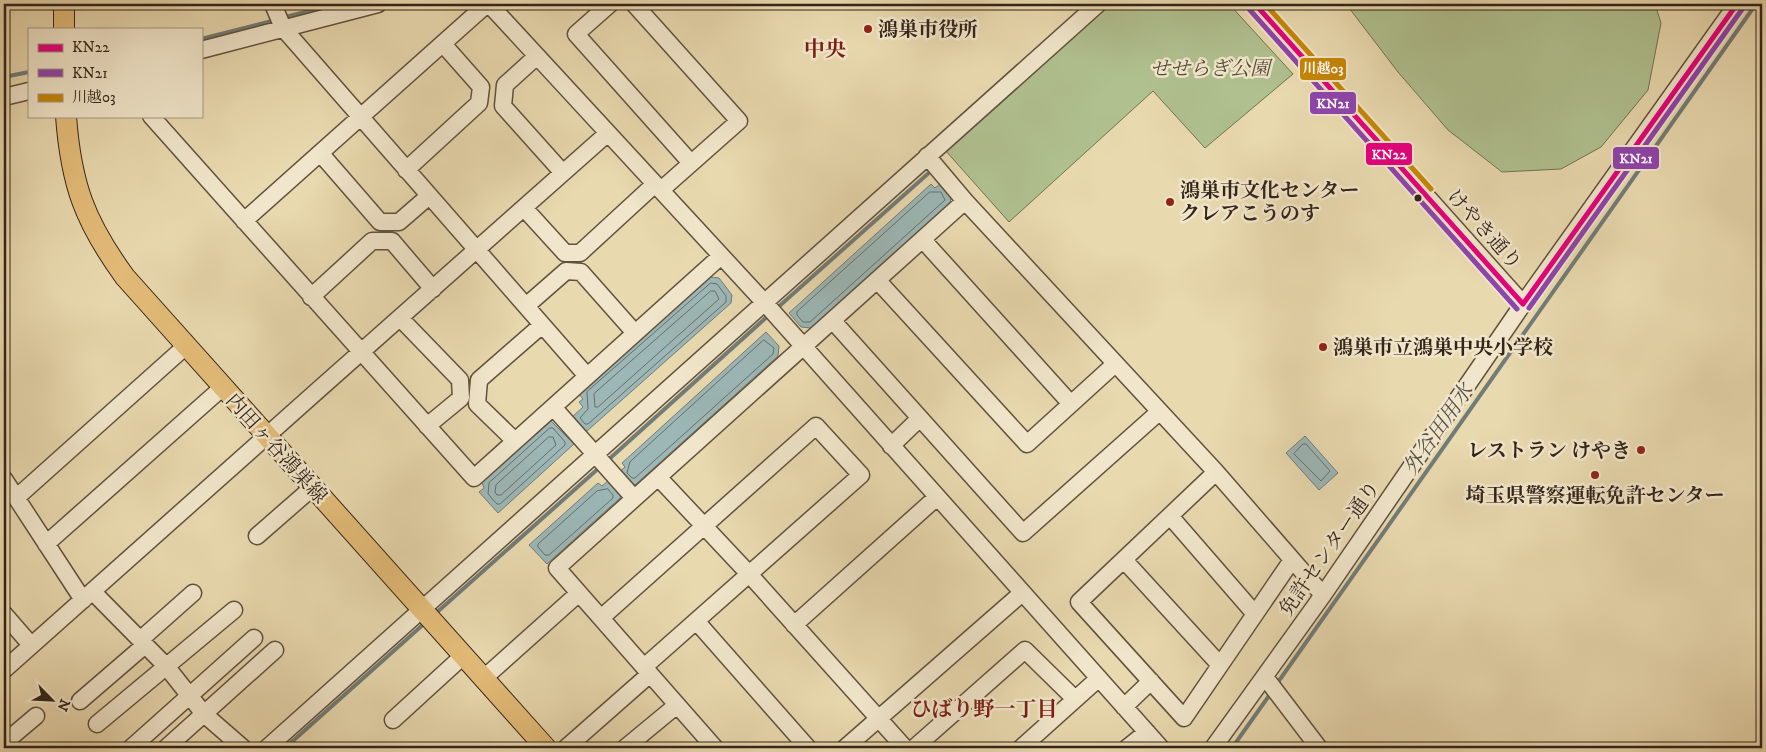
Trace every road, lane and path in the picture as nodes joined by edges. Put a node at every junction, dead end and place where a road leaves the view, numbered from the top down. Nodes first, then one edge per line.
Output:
1 (64, 4) edge
2 (273, 4) edge
3 (378, 4) edge
4 (488, 4) edge
5 (610, 4) edge
6 (634, 4) edge
7 (1098, 4) edge
8 (1256, 4) edge
9 (1737, 4) edge
10 (352, 7) edge
11 (64, 28) edge
12 (283, 28) junction
13 (443, 44) junction
14 (202, 50) edge
15 (537, 56) junction
16 (28, 91) edge
17 (4, 97) edge
18 (66, 118) edge
19 (153, 118) edge
20 (361, 118) junction
21 (608, 133) junction
22 (321, 154) junction
23 (927, 156) junction
24 (691, 163) junction
25 (406, 170) junction
26 (563, 173) junction
27 (658, 187) junction
28 (429, 196) junction
29 (966, 201) junction
30 (524, 208) junction
31 (244, 221) junction
32 (923, 240) junction
33 (477, 251) junction
34 (721, 256) junction
35 (878, 281) junction
36 (433, 289) junction
37 (312, 297) junction
38 (764, 302) junction
39 (1523, 304) junction
40 (526, 306) junction
41 (400, 318) junction
42 (833, 322) junction
43 (542, 325) junction
44 (635, 334) junction
45 (187, 345) junction
46 (802, 348) junction
47 (361, 352) junction
48 (1115, 364) junction
49 (588, 376) junction
50 (223, 387) junction
51 (1071, 404) junction
52 (553, 407) junction
53 (1159, 412) junction
54 (920, 418) junction
55 (427, 426) junction
56 (266, 436) junction
57 (515, 441) junction
58 (891, 446) junction
59 (594, 454) junction
60 (1216, 472) junction
61 (658, 477) junction
62 (4, 479) edge
63 (312, 488) junction
64 (937, 497) junction
65 (16, 498) junction
66 (634, 498) junction
67 (1170, 516) junction
68 (703, 527) junction
69 (257, 536) dead end
70 (46, 544) junction
71 (1124, 560) junction
72 (1292, 560) junction
73 (750, 575) junction
74 (193, 593) dead end
75 (579, 593) junction
76 (1022, 593) junction
77 (1323, 595) junction
78 (88, 596) junction
79 (422, 609) junction
80 (234, 610) dead end
81 (4, 614) edge
82 (1255, 614) junction
83 (601, 618) junction
84 (696, 622) junction
85 (794, 625) junction
86 (254, 638) dead end
87 (142, 642) junction
88 (31, 645) junction
89 (275, 650) dead end
90 (463, 656) junction
91 (1220, 665) junction
92 (166, 666) junction
93 (4, 670) edge
94 (647, 671) junction
95 (1265, 677) junction
96 (484, 678) junction
97 (1099, 678) junction
98 (1151, 681) junction
99 (188, 696) junction
100 (1075, 699) junction
101 (80, 701) dead end
102 (677, 705) junction
103 (1124, 707) junction
104 (204, 714) junction
105 (36, 716) dead end
106 (878, 719) junction
107 (393, 720) dead end
108 (97, 724) dead end
109 (1147, 732) junction
110 (4, 743) edge
111 (131, 748) edge
112 (166, 748) edge
113 (243, 748) edge
114 (267, 748) edge
115 (546, 748) edge
116 (566, 748) edge
117 (625, 748) edge
118 (715, 748) edge
119 (808, 748) edge
120 (845, 748) edge
121 (905, 748) edge
122 (914, 748) edge
123 (1021, 748) edge
124 (1127, 748) edge
125 (1161, 748) edge
126 (1214, 748) edge
127 (1319, 748) edge

1 - 11 main road
2 - 12 street
3 - 10 street
4 - 13 street
4 - 15 street
5 - 24 street
6 - 24 street
7 - 23 street
8 - 39 street, けやき通り
9 - 39 street, 免許センター通り
10 - 12 street
12 - 14 street
12 - 20 street
13 - 20 street
13 - 25 street
15 - 21 street
15 - 26 street
16 - 17 street
18 - 45 main road, 内田ヶ谷鴻巣線
19 - 31 street
20 - 22 street
20 - 25 street
21 - 26 street
21 - 27 street
22 - 28 street
22 - 31 street
23 - 29 street
23 - 38 street
24 - 27 street
25 - 28 street
26 - 30 street
27 - 30 street
27 - 34 street
28 - 33 street
29 - 32 street
29 - 48 street
30 - 33 street
31 - 37 street
32 - 35 street
32 - 51 street
33 - 36 street
33 - 40 street
34 - 38 street
34 - 44 street
35 - 42 street
35 - 51 street
36 - 37 street
36 - 41 street
37 - 47 street
38 - 46 street
38 - 59 street
39 - 77 street, 免許センター通り
40 - 43 street
40 - 44 street
41 - 47 street
41 - 55 street
42 - 46 street
42 - 54 street
43 - 49 street
43 - 57 street
44 - 49 street
45 - 50 main road, 内田ヶ谷鴻巣線
45 - 65 street
46 - 58 street
46 - 61 street
47 - 55 street
47 - 56 street
48 - 51 street
48 - 53 street
49 - 52 street
50 - 56 main road, 内田ヶ谷鴻巣線
50 - 70 street
52 - 57 street
52 - 59 street
53 - 54 street
53 - 60 street
54 - 58 street
55 - 57 street
56 - 63 main road, 内田ヶ谷鴻巣線
56 - 78 street
58 - 64 street
59 - 66 street
59 - 79 street
60 - 67 street
60 - 72 street
61 - 66 street
61 - 68 street
62 - 65 street
63 - 69 street
63 - 79 main road, 内田ヶ谷鴻巣線
64 - 76 street
64 - 85 street
65 - 70 street
66 - 75 street
67 - 71 street
67 - 82 street
68 - 73 street
68 - 73 street
68 - 83 street
70 - 78 street
71 - 91 street
71 - 98 street
72 - 77 street
72 - 82 street
73 - 84 street
73 - 85 street
74 - 87 street
75 - 83 street
75 - 96 street
76 - 97 street
76 - 106 street
77 - 95 street, 免許センター通り
78 - 87 street
78 - 88 street
79 - 90 main road, 内田ヶ谷鴻巣線
79 - 114 street
80 - 92 street
81 - 88 street
82 - 91 street
83 - 94 street
84 - 94 street
84 - 119 street
85 - 106 street
86 - 99 street
87 - 92 street
87 - 101 street
88 - 93 street
89 - 104 street
90 - 96 main road, 内田ヶ谷鴻巣線
90 - 107 street
91 - 98 street
92 - 99 street
92 - 108 street
94 - 102 street
94 - 116 street
95 - 126 street, 免許センター通り
95 - 127 street
96 - 115 main road, 内田ヶ谷鴻巣線
97 - 100 street
97 - 103 street
98 - 103 street
99 - 104 street
99 - 111 street
100 - 122 street
100 - 123 street
102 - 117 street
102 - 118 street
103 - 109 street
104 - 112 street
104 - 113 street
105 - 110 street
106 - 120 street
106 - 121 street
109 - 124 street
109 - 125 street

